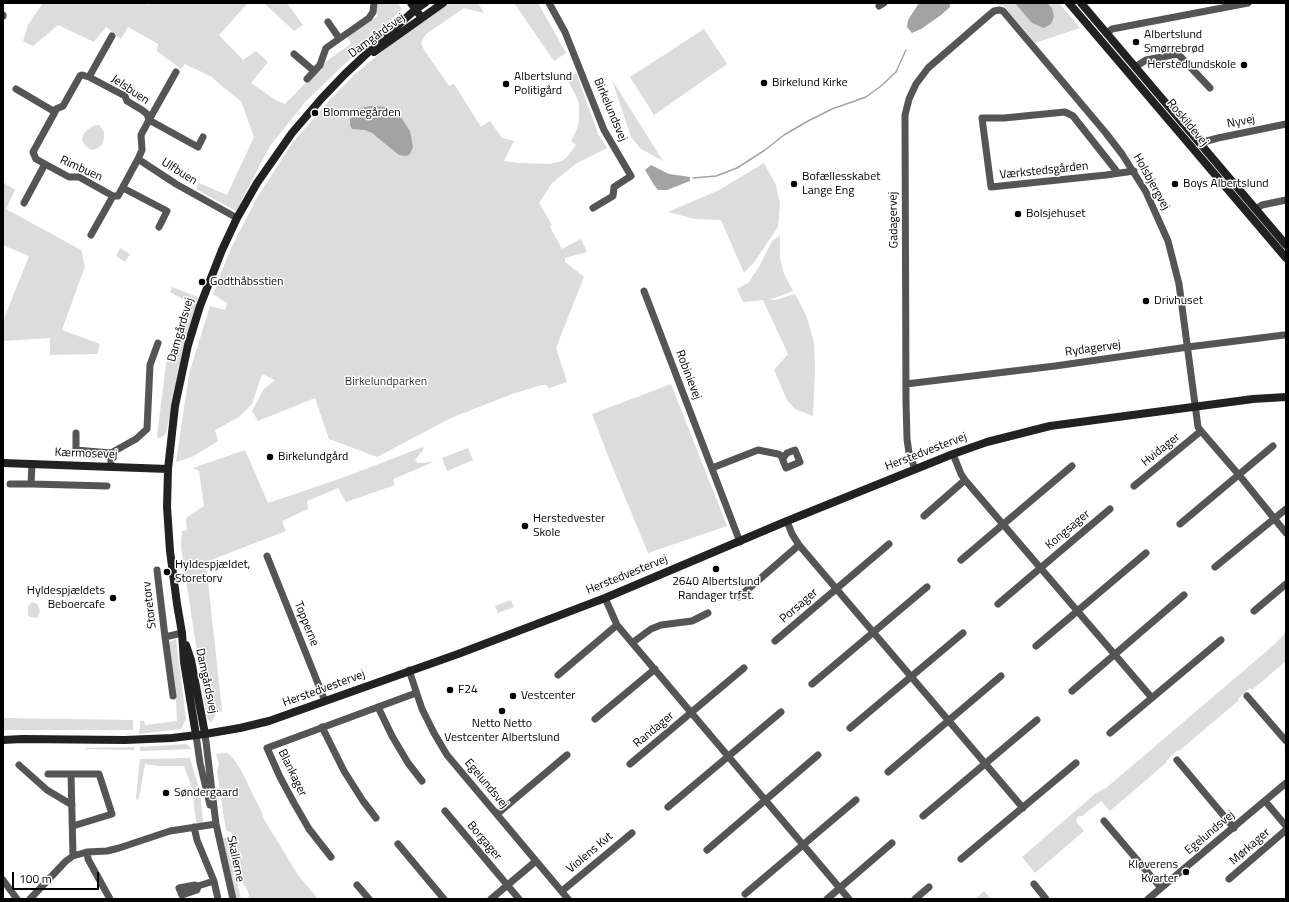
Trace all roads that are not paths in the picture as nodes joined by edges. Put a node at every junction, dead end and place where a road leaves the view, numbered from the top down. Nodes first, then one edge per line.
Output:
1 (374, 3) edge
2 (425, 3) edge
3 (443, 3) edge
4 (548, 3) edge
5 (1069, 3) edge
6 (1081, 3) edge
7 (1248, 3) edge
8 (414, 6) edge
9 (999, 10) joint
10 (422, 18) junction
11 (328, 22) dead end
12 (1106, 33) junction
13 (112, 36) dead end
14 (339, 38) junction
15 (294, 54) dead end
16 (1135, 67) junction
17 (176, 72) dead end
18 (314, 72) junction
19 (345, 74) junction
20 (90, 77) junction
21 (307, 79) dead end
22 (1210, 88) dead end
23 (16, 89) dead end
24 (55, 112) junction
25 (149, 120) junction
26 (1286, 124) edge
27 (203, 137) dead end
28 (1202, 146) junction
29 (138, 160) junction
30 (45, 164) junction
31 (1134, 171) junction
32 (1118, 173) junction
33 (123, 188) junction
34 (113, 196) junction
35 (1286, 200) edge
36 (24, 203) dead end
37 (593, 208) dead end
38 (1256, 209) junction
39 (237, 218) junction
40 (158, 226) dead end
41 (91, 234) dead end
42 (1286, 245) edge
43 (1286, 258) edge
44 (644, 291) dead end
45 (1284, 336) dead end
46 (158, 343) dead end
47 (1188, 347) junction
48 (906, 384) junction
49 (1286, 392) edge
50 (1286, 397) edge
51 (1253, 399) junction
52 (1196, 407) junction
53 (1201, 432) junction
54 (76, 433) dead end
55 (1273, 446) dead end
56 (114, 451) junction
57 (953, 454) junction
58 (784, 457) dead end
59 (3, 463) edge
60 (32, 464) junction
61 (1072, 466) dead end
62 (111, 467) junction
63 (712, 468) junction
64 (168, 469) junction
65 (915, 470) junction
66 (1239, 475) junction
67 (966, 480) junction
68 (10, 484) dead end
69 (31, 484) junction
70 (107, 486) dead end
71 (1134, 486) dead end
72 (1110, 509) dead end
73 (1286, 509) edge
74 (924, 516) dead end
75 (1274, 519) junction
76 (787, 521) junction
77 (1002, 524) junction
78 (1180, 524) dead end
79 (1286, 533) edge
80 (740, 542) junction
81 (889, 544) dead end
82 (799, 545) junction
83 (1146, 553) dead end
84 (267, 556) dead end
85 (961, 560) dead end
86 (1215, 567) dead end
87 (1040, 568) junction
88 (157, 570) dead end
89 (1286, 584) edge
90 (927, 587) dead end
91 (837, 588) junction
92 (1184, 595) dead end
93 (739, 597) dead end
94 (605, 598) junction
95 (998, 604) dead end
96 (1077, 611) junction
97 (1254, 612) dead end
98 (708, 613) dead end
99 (617, 625) junction
100 (874, 632) junction
101 (963, 633) dead end
102 (182, 634) junction
103 (164, 637) junction
104 (1220, 640) dead end
105 (775, 641) dead end
106 (632, 643) junction
107 (1036, 646) dead end
108 (1114, 655) junction
109 (744, 668) dead end
110 (654, 669) junction
111 (409, 670) junction
112 (558, 675) dead end
113 (911, 676) junction
114 (1001, 676) dead end
115 (812, 684) dead end
116 (1072, 691) dead end
117 (416, 693) junction
118 (173, 696) dead end
119 (1247, 696) dead end
120 (1152, 698) junction
121 (325, 701) junction
122 (378, 707) junction
123 (781, 712) dead end
124 (691, 713) junction
125 (596, 719) dead end
126 (949, 720) junction
127 (1037, 720) dead end
128 (322, 727) junction
129 (850, 728) dead end
130 (1110, 733) dead end
131 (205, 734) junction
132 (196, 735) junction
133 (3, 740) edge
134 (1286, 742) edge
135 (567, 755) dead end
136 (818, 755) dead end
137 (728, 756) junction
138 (1177, 760) dead end
139 (1076, 762) dead end
140 (630, 764) dead end
141 (985, 764) junction
142 (19, 765) dead end
143 (888, 772) dead end
144 (48, 774) dead end
145 (71, 774) junction
146 (422, 782) dead end
147 (1286, 783) edge
148 (766, 800) junction
149 (856, 800) dead end
150 (1265, 801) junction
151 (72, 803) junction
152 (668, 808) dead end
153 (1023, 808) junction
154 (445, 811) dead end
155 (497, 814) junction
156 (924, 816) dead end
157 (376, 818) dead end
158 (1104, 821) dead end
159 (216, 824) junction
160 (73, 826) junction
161 (1286, 826) edge
162 (194, 827) junction
163 (1234, 828) junction
164 (1286, 830) edge
165 (632, 833) dead end
166 (398, 844) dead end
167 (803, 844) junction
168 (892, 844) dead end
169 (707, 850) dead end
170 (87, 852) junction
171 (73, 856) junction
172 (331, 857) dead end
173 (961, 859) dead end
174 (536, 861) junction
175 (3, 880) edge
176 (1229, 880) dead end
177 (214, 881) junction
178 (1034, 884) dead end
179 (357, 885) dead end
180 (508, 885) junction
181 (198, 886) dead end
182 (929, 887) dead end
183 (840, 888) junction
184 (1161, 888) junction
185 (562, 891) junction
186 (745, 894) dead end
187 (17, 899) edge
188 (30, 899) edge
189 (110, 899) edge
190 (218, 899) edge
191 (233, 899) edge
192 (369, 899) edge
193 (444, 899) edge
194 (491, 899) edge
195 (519, 899) edge
196 (568, 899) edge
197 (827, 899) edge
198 (849, 899) edge
199 (915, 899) edge
200 (1046, 899) edge
201 (1148, 899) edge

1 - 14 street
2 - 8 street, Damgårdsvej
3 - 10 street, Damgårdsvej
4 - 37 street, Birkelundsvej
5 - 43 street, Roskildevej
6 - 12 street, Roskildevej
7 - 12 street
8 - 10 street
8 - 19 street, Damgårdsvej
9 - 31 street, Holsbjergvej
9 - 48 street, Gadagervej
10 - 19 street, Damgårdsvej
11 - 14 street
12 - 16 street, Roskildevej
13 - 20 street
14 - 18 street
15 - 18 street
16 - 22 street
16 - 28 street, Roskildevej
17 - 25 street, Jelsbuen
18 - 21 street
19 - 39 street, Damgårdsvej
20 - 24 street
20 - 25 street, Jelsbuen
23 - 24 street
24 - 30 street
25 - 27 street
25 - 29 street
26 - 28 street, Nyvej
28 - 38 street, Roskildevej
29 - 33 street
29 - 39 street, Ulfbuen
30 - 34 street, Rimbuen
30 - 36 street
31 - 32 street, Værkstedsgården
31 - 47 street, Holsbjergvej
32 - 32 street, Værkstedsgården
33 - 34 street
33 - 40 street
34 - 41 street
35 - 38 street
38 - 42 street, Roskildevej
39 - 64 street, Damgårdsvej
44 - 63 street, Robinievej
45 - 47 street, Rydagervej
46 - 56 street
47 - 48 street, Rydagervej
47 - 52 street, Holsbjergvej
48 - 65 street, Gadagervej
49 - 51 street, Herstedvestervej
50 - 51 street, Herstedvestervej
51 - 52 street, Herstedvestervej
52 - 53 street
52 - 57 street, Herstedvestervej
53 - 66 street
53 - 71 street, Hvidager
54 - 56 street
55 - 66 street
56 - 62 street
57 - 65 street, Herstedvestervej
57 - 67 street
58 - 63 street
59 - 60 street, Kærmosevej
60 - 62 street, Kærmosevej
60 - 69 street
61 - 77 street
62 - 64 street, Kærmosevej
63 - 80 street, Robinievej
64 - 102 street, Damgårdsvej
65 - 76 street, Herstedvestervej
66 - 75 street
66 - 78 street
67 - 74 street
67 - 77 street
68 - 69 street
69 - 70 street
72 - 87 street, Kongsager
73 - 75 street
75 - 79 street
75 - 86 street
76 - 80 street, Herstedvestervej
76 - 82 street, Porsager
77 - 85 street
77 - 87 street
80 - 94 street, Herstedvestervej
81 - 91 street, Porsager
82 - 91 street, Porsager
82 - 93 street
83 - 96 street
84 - 121 street, Topperne
87 - 95 street, Kongsager
87 - 96 street
88 - 103 street, Storetorv
89 - 97 street
90 - 100 street
91 - 100 street, Porsager
91 - 105 street, Porsager
92 - 108 street
94 - 99 street, Randager
94 - 111 street, Herstedvestervej
96 - 107 street
96 - 108 street
98 - 106 street
99 - 106 street, Randager
99 - 112 street
100 - 113 street, Porsager
100 - 115 street
101 - 113 street
102 - 103 street, Storetorv
102 - 131 street, Damgårdsvej
102 - 132 street, Damgårdsvej
103 - 118 street, Storetorv
104 - 120 street
106 - 110 street, Randager
108 - 116 street
108 - 120 street
109 - 124 street, Randager
110 - 124 street, Randager
110 - 125 street
111 - 117 street, Egelundsvej
111 - 121 street, Herstedvestervej
113 - 126 street, Porsager
113 - 129 street
114 - 126 street
117 - 122 street, Blankager
117 - 155 street, Egelundsvej
119 - 134 street
120 - 130 street
121 - 131 street, Herstedvestervej
122 - 128 street, Blankager
122 - 146 street
123 - 137 street
124 - 137 street, Randager
124 - 140 street, Randager
126 - 141 street, Porsager
126 - 143 street
127 - 141 street
128 - 157 street
128 - 172 street, Blankager
131 - 132 street, Herstedvestervej
131 - 159 street, Skallerne
132 - 133 street, Herstedvestervej
132 - 159 street, Skallerne
135 - 155 street
136 - 148 street
137 - 148 street, Randager
137 - 152 street
138 - 163 street
139 - 153 street
141 - 153 street, Porsager
141 - 156 street
142 - 151 street
144 - 145 street
145 - 151 street
145 - 160 street
147 - 150 street, Egelundsvej
148 - 167 street, Randager
148 - 169 street
149 - 167 street
150 - 161 street, Mørkager
150 - 163 street, Egelundsvej
151 - 160 street
153 - 173 street
154 - 180 street, Borgager
155 - 174 street, Egelundsvej
158 - 184 street
159 - 162 street
159 - 191 street, Skallerne
160 - 171 street
162 - 170 street
162 - 177 street
163 - 184 street, Egelundsvej
164 - 176 street, Mørkager
165 - 185 street, Violens Kvt
166 - 193 street
167 - 183 street, Randager
167 - 186 street
168 - 183 street
170 - 171 street
170 - 189 street
171 - 188 street
174 - 180 street
174 - 185 street, Egelundsvej
175 - 187 street
177 - 181 street
177 - 190 street
178 - 200 street
179 - 192 street
180 - 194 street
180 - 195 street, Borgager
182 - 199 street
183 - 197 street
183 - 198 street, Randager
184 - 201 street, Egelundsvej
185 - 196 street, Egelundsvej

